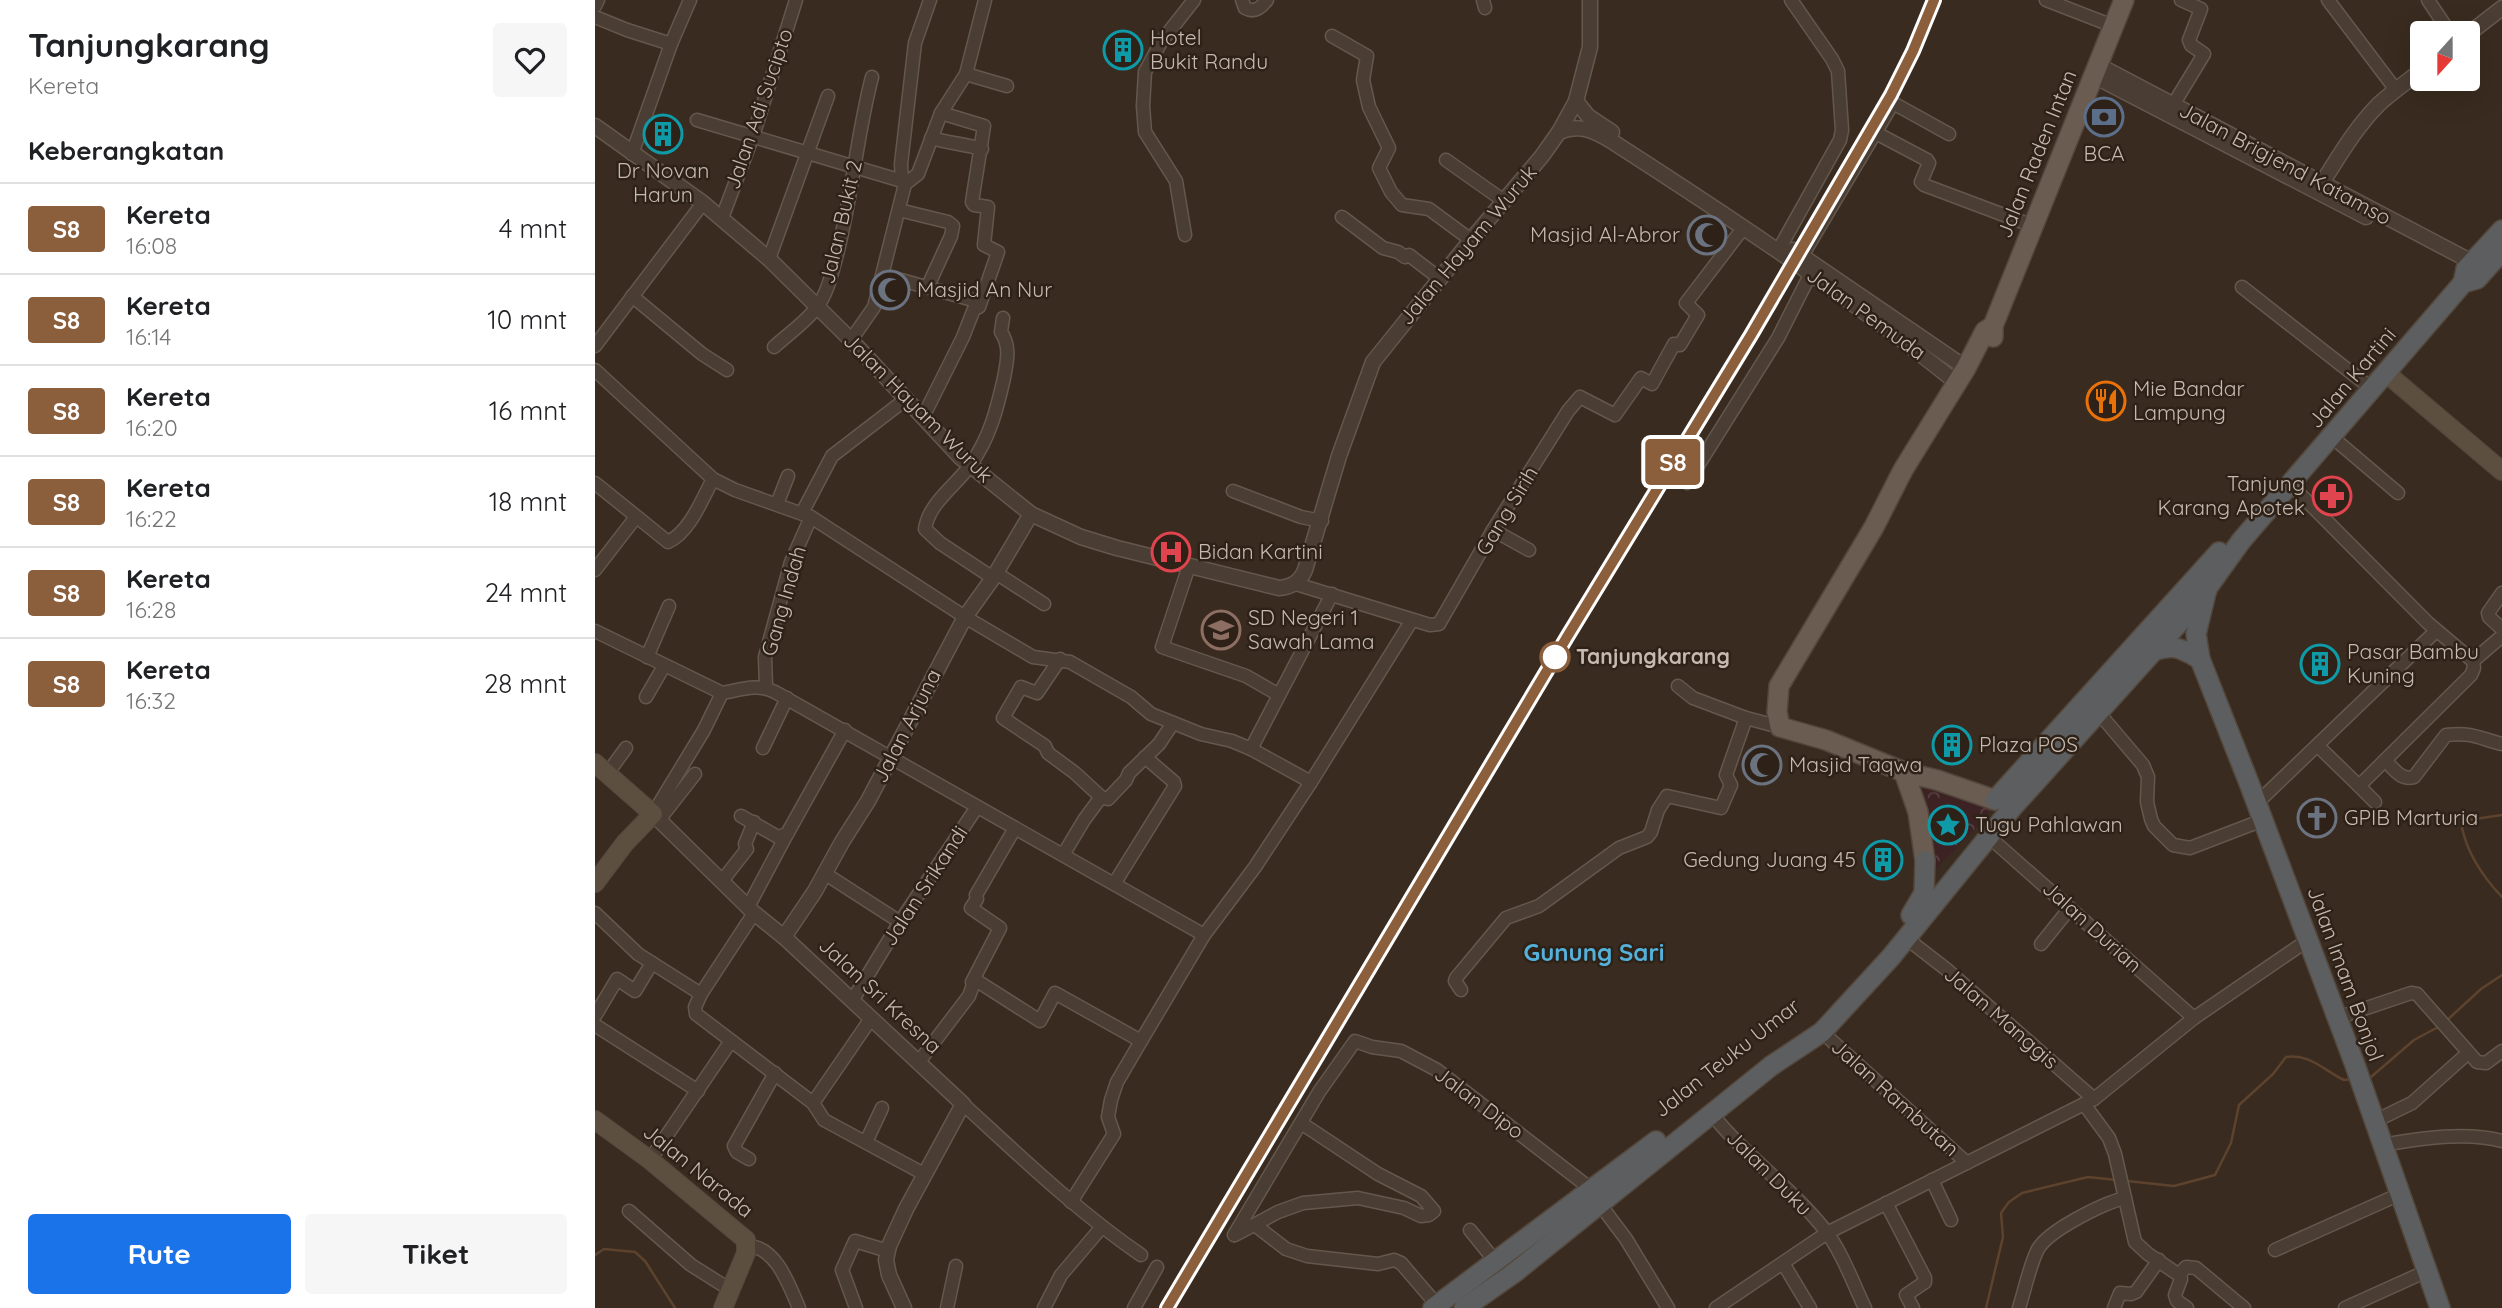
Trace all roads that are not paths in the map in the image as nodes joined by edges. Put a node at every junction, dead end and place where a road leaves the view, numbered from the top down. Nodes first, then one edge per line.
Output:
1 (598, 0) edge
2 (690, 0) edge
3 (930, 0) edge
4 (985, 0) edge
5 (1195, 0) edge
6 (1242, 0) edge
7 (1267, 0) edge
8 (1590, 0) edge
9 (1791, 0) edge
10 (2046, 0) edge
11 (2124, 0) edge
12 (2181, 0) edge
13 (2328, 0) edge
14 (2428, 0) edge
15 (792, 1) edge
16 (2066, 4) edge
17 (595, 6) edge
18 (2502, 8) edge
19 (595, 17) edge
20 (2442, 21) edge
21 (2480, 25) edge
22 (2113, 26) junction
23 (1332, 36) dead end
24 (671, 44) junction
25 (2096, 70) junction
26 (966, 74) junction
27 (873, 77) dead end
28 (2410, 80) edge
29 (1007, 86) dead end
30 (2396, 90) junction
31 (828, 96) dead end
32 (1576, 101) junction
33 (2173, 105) junction
34 (941, 113) junction
35 (697, 120) dead end
36 (595, 126) edge
37 (1559, 132) junction
38 (1876, 133) junction
39 (1949, 134) dead end
40 (753, 136) junction
41 (931, 138) junction
42 (982, 149) junction
43 (809, 153) junction
44 (632, 154) junction
45 (1446, 160) dead end
46 (856, 167) junction
47 (904, 183) junction
48 (2319, 187) junction
49 (1504, 201) junction
50 (703, 203) junction
51 (899, 210) junction
52 (1342, 216) dead end
53 (722, 218) junction
54 (2033, 226) junction
55 (1744, 227) junction
56 (2502, 230) edge
57 (1185, 235) dead end
58 (1471, 240) junction
59 (1782, 243) junction
60 (2501, 254) edge
61 (1802, 256) junction
62 (768, 259) junction
63 (2467, 272) junction
64 (1811, 273) junction
65 (883, 275) junction
66 (1439, 278) junction
67 (1828, 279) junction
68 (928, 286) junction
69 (2242, 287) dead end
70 (632, 296) junction
71 (980, 302) junction
72 (818, 306) junction
73 (1003, 318) dead end
74 (1993, 326) junction
75 (851, 340) junction
76 (595, 346) edge
77 (774, 347) dead end
78 (595, 369) edge
79 (727, 370) dead end
80 (2386, 373) junction
81 (1961, 375) junction
82 (2372, 389) junction
83 (906, 399) junction
84 (923, 416) junction
85 (2332, 436) junction
86 (970, 466) junction
87 (2502, 471) edge
88 (789, 475) dead end
89 (713, 479) junction
90 (595, 483) edge
91 (1687, 484) dead end
92 (2291, 485) junction
93 (1233, 491) dead end
94 (2398, 493) dead end
95 (1891, 498) junction
96 (777, 504) junction
97 (1031, 514) junction
98 (806, 515) junction
99 (636, 517) junction
100 (1322, 521) junction
101 (1493, 530) junction
102 (2241, 541) junction
103 (1529, 550) dead end
104 (1189, 566) junction
105 (595, 570) edge
106 (994, 576) junction
107 (1296, 584) junction
108 (2206, 593) junction
109 (2502, 593) edge
110 (1332, 594) junction
111 (1044, 604) dead end
112 (669, 606) dead end
113 (965, 617) junction
114 (1412, 620) junction
115 (2502, 629) edge
116 (595, 631) edge
117 (2436, 631) junction
118 (2502, 636) edge
119 (2153, 651) junction
120 (647, 657) junction
121 (1061, 659) junction
122 (2200, 659) junction
123 (2473, 662) junction
124 (664, 666) junction
125 (1678, 686) dead end
126 (766, 687) junction
127 (722, 693) junction
128 (1279, 695) junction
129 (646, 697) dead end
130 (787, 698) junction
131 (2098, 712) junction
132 (1746, 718) junction
133 (1173, 723) junction
134 (1780, 727) junction
135 (845, 730) junction
136 (2502, 744) edge
137 (2318, 746) junction
138 (626, 748) dead end
139 (763, 748) dead end
140 (1251, 749) junction
141 (890, 757) junction
142 (1145, 757) junction
143 (2385, 760) junction
144 (601, 769) edge
145 (1904, 772) junction
146 (695, 774) dead end
147 (1311, 782) junction
148 (2359, 786) junction
149 (1101, 797) junction
150 (2375, 802) dead end
151 (977, 807) junction
152 (2003, 809) junction
153 (2260, 811) junction
154 (741, 816) dead end
155 (656, 817) junction
156 (754, 822) junction
157 (1015, 828) junction
158 (787, 834) junction
159 (1988, 836) junction
160 (1063, 855) junction
161 (1924, 861) joint
162 (824, 873) junction
163 (722, 881) junction
164 (595, 883) edge
165 (1114, 884) junction
166 (2070, 908) junction
167 (751, 910) junction
168 (595, 914) edge
169 (901, 922) junction
170 (1204, 935) junction
171 (784, 937) junction
172 (1906, 938) junction
173 (2308, 940) junction
174 (2042, 944) dead end
175 (652, 963) junction
176 (974, 979) junction
177 (1461, 990) dead end
178 (701, 994) junction
179 (852, 1001) junction
180 (595, 1016) edge
181 (2195, 1018) junction
182 (2337, 1018) junction
183 (870, 1020) junction
184 (595, 1026) edge
185 (1822, 1032) junction
186 (731, 1041) junction
187 (1141, 1041) junction
188 (2502, 1051) edge
189 (2468, 1053) junction
190 (918, 1063) junction
191 (775, 1073) junction
192 (698, 1091) junction
193 (2089, 1101) junction
194 (813, 1103) junction
195 (963, 1104) junction
196 (882, 1108) dead end
197 (1711, 1113) junction
198 (595, 1120) edge
199 (2375, 1121) junction
200 (1301, 1123) junction
201 (2502, 1141) edge
202 (866, 1142) junction
203 (2383, 1145) junction
204 (750, 1158) dead end
205 (650, 1160) junction
206 (1967, 1163) junction
207 (925, 1174) junction
208 (1932, 1180) junction
209 (2123, 1192) junction
210 (2400, 1194) junction
211 (1595, 1196) junction
212 (1071, 1202) junction
213 (1886, 1203) junction
214 (629, 1211) dead end
215 (1951, 1220) dead end
216 (1255, 1225) junction
217 (1101, 1228) junction
218 (1470, 1230) dead end
219 (1827, 1233) junction
220 (747, 1246) junction
221 (2275, 1250) dead end
222 (888, 1251) junction
223 (1141, 1255) dead end
224 (2159, 1260) junction
225 (1496, 1261) junction
226 (1783, 1263) junction
227 (956, 1266) dead end
228 (1157, 1267) dead end
229 (2427, 1271) junction
230 (2179, 1275) junction
231 (729, 1289) junction
232 (1435, 1306) edge
233 (723, 1308) edge
234 (799, 1308) edge
235 (856, 1308) edge
236 (904, 1308) edge
237 (947, 1308) edge
238 (1044, 1308) edge
239 (1134, 1308) edge
240 (1464, 1308) edge
241 (1668, 1308) edge
242 (1716, 1308) edge
243 (1810, 1308) edge
244 (1865, 1308) edge
245 (1913, 1308) edge
246 (2019, 1308) edge
247 (2114, 1308) edge
248 (2187, 1308) edge
249 (2244, 1308) edge
250 (2345, 1308) edge
251 (2440, 1308) edge

1 - 17 street
2 - 24 street
3 - 47 street
4 - 26 street
5 - 57 street
6 - 7 street
8 - 32 street, Jalan Hayam Wuruk
9 - 59 street
10 - 16 street
11 - 22 main road, Jalan Raden Intan
12 - 33 street
13 - 30 street
14 - 20 street
15 - 40 street, Jalan Adi Sucipto
16 - 22 street
18 - 21 street
19 - 24 street
22 - 25 main road, Jalan Raden Intan
23 - 58 street
24 - 44 street
25 - 33 street, Jalan Brigjend Katamso
25 - 48 street, Jalan Brigjend Katamso
25 - 54 main road, Jalan Raden Intan
26 - 29 street
26 - 34 street
27 - 46 street, Jalan Bukit 2
28 - 30 street
30 - 48 street
31 - 43 street
32 - 37 street, Jalan Hayam Wuruk
32 - 59 street, Jalan Pemuda
33 - 48 street, Jalan Brigjend Katamso
34 - 41 street
34 - 42 street
35 - 40 street
36 - 44 street, Jalan Hayam Wuruk
37 - 49 street, Jalan Hayam Wuruk
37 - 55 street, Jalan Pemuda
38 - 39 street
38 - 54 street
38 - 61 street
40 - 43 street
40 - 53 street, Jalan Adi Sucipto
41 - 42 street
41 - 47 street
42 - 71 street
43 - 46 street
43 - 62 street
44 - 50 street, Jalan Hayam Wuruk
45 - 49 street
46 - 47 street
46 - 72 street, Jalan Bukit 2
47 - 51 street
48 - 63 street, Jalan Brigjend Katamso
49 - 58 street, Jalan Hayam Wuruk
50 - 53 street, Jalan Hayam Wuruk
50 - 70 street
51 - 65 street
51 - 68 street
52 - 66 street
53 - 62 street, Jalan Hayam Wuruk
54 - 74 main road, Jalan Raden Intan
55 - 59 street, Jalan Pemuda
55 - 101 street, Gang Sirih
56 - 63 highway
58 - 66 street, Jalan Hayam Wuruk
59 - 61 street, Jalan Pemuda
59 - 64 street, Jalan Pemuda
60 - 63 highway, Jalan Kartini
61 - 67 street, Jalan Pemuda
62 - 72 street, Jalan Hayam Wuruk
63 - 80 highway, Jalan Kartini
64 - 67 street, Jalan Pemuda
64 - 91 street
65 - 68 street
65 - 75 street
66 - 100 street, Jalan Hayam Wuruk
67 - 81 street, Jalan Pemuda
68 - 71 street
69 - 82 street
70 - 76 street
70 - 79 street
71 - 84 street
72 - 75 street, Jalan Hayam Wuruk
72 - 77 street, Jalan Bukit 2
73 - 86 street
74 - 81 main road, Jalan Raden Intan
74 - 95 main road, Jalan Raden Intan
75 - 83 street, Jalan Hayam Wuruk
78 - 89 street
80 - 82 highway, Jalan Kartini
80 - 87 main road
81 - 95 main road, Jalan Raden Intan
82 - 85 highway, Jalan Kartini
83 - 84 street, Jalan Hayam Wuruk
83 - 98 street, Gang Indah
84 - 86 street, Jalan Hayam Wuruk
85 - 92 highway, Jalan Kartini
85 - 94 street
86 - 97 street, Jalan Hayam Wuruk
86 - 106 street
88 - 96 street
89 - 96 street
89 - 99 street
90 - 99 street
92 - 102 highway, Jalan Kartini
92 - 117 street
93 - 100 street
95 - 134 main road, Jalan Raden Intan
96 - 98 street
97 - 104 street, Jalan Hayam Wuruk
97 - 106 street, Jalan Arjuna
98 - 113 street
98 - 126 street, Gang Indah
99 - 105 street
100 - 107 street, Jalan Hayam Wuruk
101 - 103 street
101 - 114 street, Gang Sirih
102 - 108 highway, Jalan Kartini
102 - 152 highway, Jalan Kartini
104 - 107 street, Jalan Hayam Wuruk
104 - 128 street
106 - 111 street
106 - 113 street, Jalan Arjuna
107 - 110 street
108 - 119 highway, Jalan Kartini
108 - 122 highway, Jalan Imam Bonjol
109 - 115 street
110 - 114 street
110 - 128 street
112 - 120 street
113 - 121 street
113 - 141 street, Jalan Arjuna
114 - 147 street
116 - 120 street
117 - 123 street
117 - 137 street
118 - 123 street
119 - 122 highway
119 - 131 highway, Jalan Kartini
120 - 124 street
121 - 133 street
121 - 149 street
122 - 153 highway, Jalan Imam Bonjol
123 - 143 street
124 - 127 street
124 - 129 street
125 - 132 street
126 - 127 street
126 - 130 street
127 - 155 street
128 - 140 street
130 - 135 street
130 - 139 street
131 - 152 highway, Jalan Kartini
131 - 153 street
132 - 134 street
132 - 177 street
133 - 140 street
133 - 142 street
134 - 145 main road
135 - 141 street
135 - 158 street
136 - 143 street
137 - 148 street
137 - 153 street
138 - 144 street
140 - 147 street
141 - 151 street
141 - 162 street, Jalan Arjuna
142 - 149 street
142 - 165 street
143 - 148 street
144 - 155 main road, Jalan Sri Kresna
145 - 152 main road
145 - 161 main road, Jalan Teuku Umar
146 - 155 street
147 - 170 street
148 - 150 street
149 - 160 street
151 - 157 street
151 - 169 street, Jalan Srikandi
152 - 159 highway, Jalan Kartini
153 - 173 highway, Jalan Imam Bonjol
154 - 156 street
155 - 163 street, Jalan Sri Kresna
155 - 164 main road
156 - 158 street
156 - 163 street
157 - 160 street
157 - 176 street
158 - 167 street
159 - 166 street, Jalan Durian
159 - 172 highway, Jalan Teuku Umar
160 - 165 street
161 - 211 highway, Jalan Teuku Umar
162 - 169 street
162 - 171 street, Jalan Arjuna
163 - 167 street, Jalan Sri Kresna
165 - 170 street
166 - 174 street
166 - 181 street, Jalan Durian
167 - 171 street, Jalan Sri Kresna
167 - 178 street
168 - 175 street
169 - 179 street, Jalan Srikandi
170 - 187 street
171 - 179 street, Jalan Sri Kresna
172 - 185 highway, Jalan Teuku Umar
172 - 193 street, Jalan Manggis
173 - 181 street
173 - 182 highway, Jalan Imam Bonjol
175 - 178 street
175 - 180 street
176 - 187 street
176 - 190 street
178 - 186 street
179 - 183 street, Jalan Sri Kresna
181 - 193 street
182 - 189 street
182 - 199 highway, Jalan Imam Bonjol
183 - 190 street, Jalan Sri Kresna
183 - 194 street
184 - 192 street
185 - 197 highway, Jalan Teuku Umar
185 - 206 street, Jalan Rambutan
186 - 191 street
186 - 192 street
187 - 212 street
188 - 189 street
189 - 199 street
190 - 195 street, Jalan Sri Kresna
191 - 194 street
191 - 204 street
192 - 205 street
193 - 206 street
193 - 209 street, Jalan Manggis
194 - 202 street
195 - 207 street
195 - 212 street, Jalan Sri Kresna
196 - 202 street
197 - 211 highway, Jalan Teuku Umar
197 - 219 street, Jalan Duku
198 - 205 main road, Jalan Narada
199 - 203 highway, Jalan Imam Bonjol
200 - 211 street, Jalan Dipo
200 - 216 street
200 - 216 street
201 - 203 street
202 - 207 street
203 - 210 highway, Jalan Imam Bonjol
205 - 220 main road, Jalan Narada
206 - 208 street
207 - 222 street
208 - 213 street
208 - 215 street
209 - 224 street, Jalan Manggis
209 - 246 street
210 - 221 street
210 - 229 highway, Jalan Imam Bonjol
211 - 225 highway, Jalan Teuku Umar
211 - 240 highway, Jalan Teuku Umar
211 - 241 street, Jalan Dipo
212 - 217 street, Jalan Sri Kresna
213 - 219 street
213 - 245 street
214 - 231 street
216 - 232 street
217 - 223 street, Jalan Sri Kresna
217 - 238 street
218 - 225 street
219 - 226 street
219 - 244 street, Jalan Duku
220 - 231 main road, Jalan Narada
220 - 234 street
222 - 235 street
222 - 236 street
224 - 230 street, Jalan Manggis
224 - 247 street
225 - 232 highway, Jalan Teuku Umar
226 - 242 street
226 - 243 street
227 - 237 street
228 - 239 street
229 - 250 street
229 - 251 highway, Jalan Imam Bonjol
230 - 248 street
230 - 249 street
231 - 233 main road, Jalan Narada

